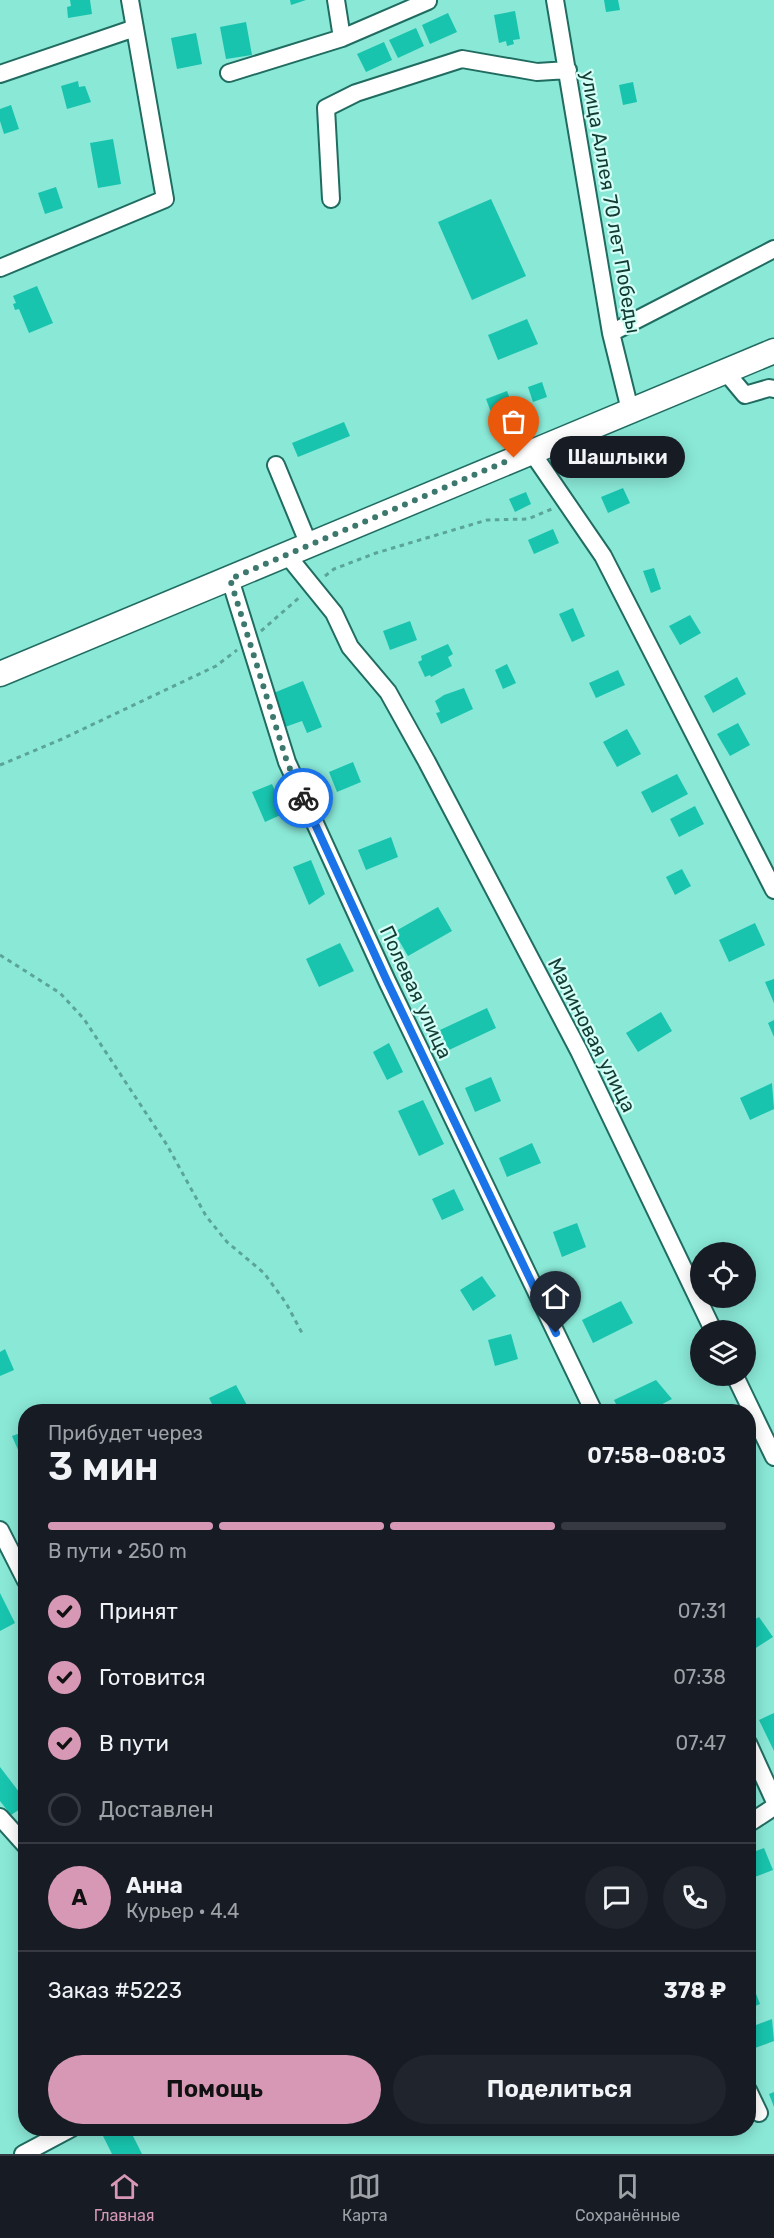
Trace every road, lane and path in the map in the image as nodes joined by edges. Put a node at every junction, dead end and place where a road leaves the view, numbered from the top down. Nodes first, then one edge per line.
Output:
1 (130, 0) edge
2 (336, 0) edge
3 (555, 0) edge
4 (428, 1) edge
5 (135, 28) junction
6 (342, 38) junction
7 (568, 70) junction
8 (230, 73) dead end
9 (0, 74) edge
10 (331, 199) dead end
11 (774, 249) edge
12 (0, 268) edge
13 (611, 333) junction
14 (774, 351) edge
15 (725, 371) junction
16 (774, 389) edge
17 (630, 410) junction
18 (531, 451) junction
19 (276, 465) dead end
20 (568, 504) junction
21 (309, 545) junction
22 (287, 555) junction
23 (230, 579) junction
24 (312, 586) junction
25 (249, 641) junction
26 (0, 674) edge
27 (0, 765) edge
28 (774, 890) edge
29 (0, 955) edge
30 (708, 1320) edge
31 (302, 1333) dead end
32 (740, 1386) edge
33 (590, 1404) edge
34 (748, 1404) edge
35 (756, 1420) edge
36 (774, 1457) edge
37 (0, 1530) edge
38 (18, 1565) edge
39 (756, 1761) edge
40 (774, 1800) edge
41 (774, 1807) edge
42 (0, 1817) edge
43 (756, 1819) edge
44 (18, 1837) edge
45 (756, 2107) edge
46 (759, 2113) dead end
47 (57, 2136) edge
48 (23, 2154) edge

1 - 5 street
2 - 6 street
3 - 7 street, улица Аллея 70 лет Победы
4 - 6 street
5 - 9 street
5 - 12 street
6 - 8 street
7 - 10 street
7 - 13 street, улица Аллея 70 лет Победы
11 - 13 street
13 - 17 street, улица Аллея 70 лет Победы
14 - 15 highway
15 - 16 street
15 - 17 highway
17 - 18 highway
18 - 20 street
18 - 21 highway
19 - 21 street
20 - 24 path
20 - 28 street
21 - 22 highway
22 - 23 highway
22 - 24 street, Малиновая улица
23 - 25 street, Полевая улица
23 - 26 highway
24 - 25 path
24 - 30 street, Малиновая улица
25 - 27 path
25 - 33 street, Полевая улица
29 - 31 path
32 - 34 street
35 - 36 street
37 - 38 street
39 - 40 street
41 - 43 street
42 - 44 street
45 - 46 street
47 - 48 street

